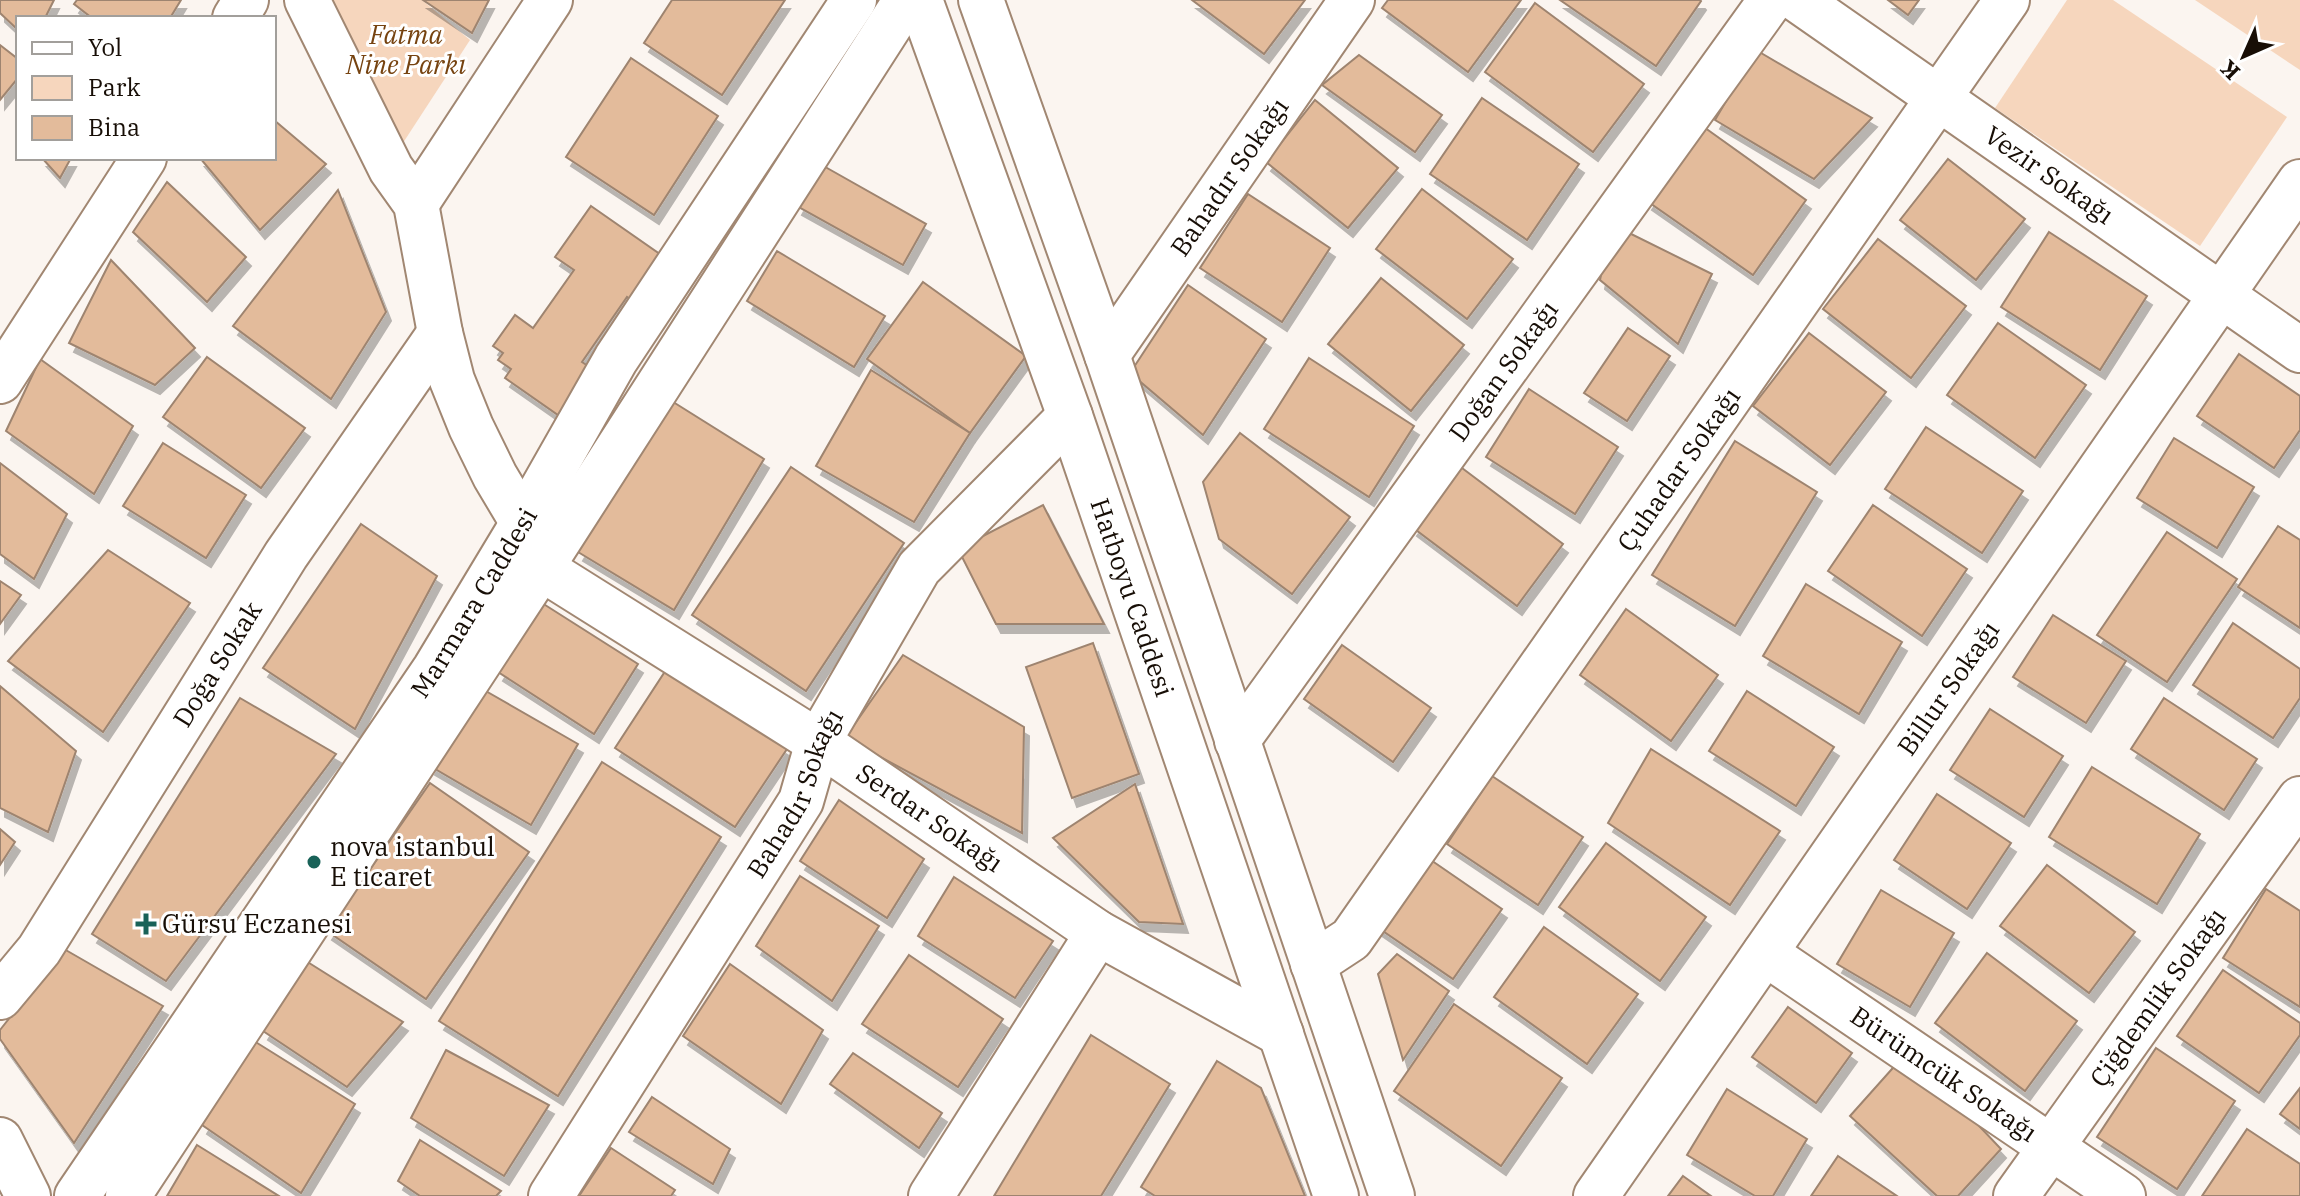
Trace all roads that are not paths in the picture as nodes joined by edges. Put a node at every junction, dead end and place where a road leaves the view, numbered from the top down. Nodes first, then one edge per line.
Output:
1 (307, 0) edge
2 (550, 0) edge
3 (854, 0) edge
4 (906, 0) edge
5 (920, 0) edge
6 (981, 0) edge
7 (1352, 0) edge
8 (1771, 0) edge
9 (1798, 0) edge
10 (2007, 0) edge
11 (1938, 98) junction
12 (143, 160) edge
13 (2300, 182) edge
14 (416, 204) junction
15 (2221, 295) junction
16 (440, 333) junction
17 (2300, 350) edge
18 (1107, 355) junction
19 (0, 381) edge
20 (1070, 416) junction
21 (523, 523) junction
22 (541, 568) junction
23 (1237, 741) junction
24 (818, 742) junction
25 (2300, 799) edge
26 (1098, 933) junction
27 (1765, 953) junction
28 (1313, 964) junction
29 (0, 997) edge
30 (1330, 1012) junction
31 (1281, 1034) junction
32 (0, 1140) edge
33 (2051, 1147) junction
34 (28, 1196) edge
35 (77, 1196) edge
36 (128, 1196) edge
37 (551, 1196) edge
38 (931, 1196) edge
39 (1336, 1196) edge
40 (1392, 1196) edge
41 (1596, 1196) edge
42 (2016, 1196) edge
43 (2123, 1196) edge

1 - 14 street
2 - 14 street
3 - 21 street, Marmara Caddesi
4 - 22 street, Marmara Caddesi
5 - 20 street, Hatboyu Caddesi
6 - 18 street, Hatboyu Caddesi
7 - 18 street, Bahadır Sokağı
8 - 23 street, Doğan Sokağı
9 - 11 street, Vezir Sokağı
10 - 11 street, Çuhadar Sokağı
11 - 15 street, Vezir Sokağı
11 - 28 street, Çuhadar Sokağı
12 - 19 street
13 - 15 street, Billur Sokağı
14 - 16 street
15 - 17 street, Vezir Sokağı
15 - 27 street, Billur Sokağı
16 - 21 street
16 - 29 street, Doğa Sokak
18 - 20 street, Bahadır Sokağı
18 - 23 street, Hatboyu Caddesi
20 - 24 street, Bahadır Sokağı
20 - 31 street, Hatboyu Caddesi
21 - 22 street
21 - 35 street, Marmara Caddesi
22 - 24 street, Serdar Sokağı
22 - 36 street, Marmara Caddesi
23 - 28 street, Hatboyu Caddesi
24 - 26 street, Serdar Sokağı
24 - 37 street, Bahadır Sokağı
25 - 33 street, Çiğdemlik Sokağı
26 - 31 street, Serdar Sokağı
26 - 38 street
27 - 33 street, Bürümcük Sokağı
27 - 41 street, Billur Sokağı
28 - 30 street, Hatboyu Caddesi
30 - 31 street
30 - 40 street, Hatboyu Caddesi
31 - 39 street, Hatboyu Caddesi
32 - 34 street
33 - 42 street, Çiğdemlik Sokağı
33 - 43 street, Bürümcük Sokağı

